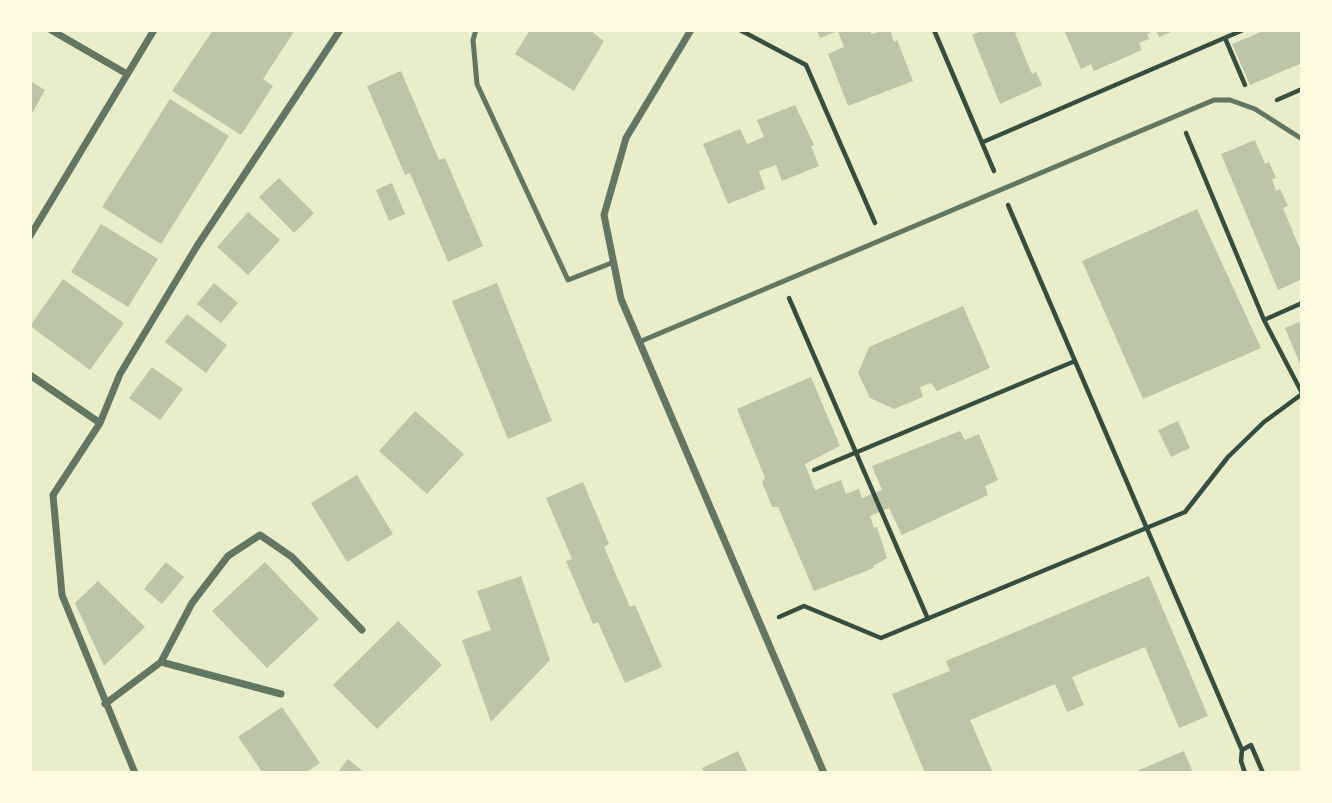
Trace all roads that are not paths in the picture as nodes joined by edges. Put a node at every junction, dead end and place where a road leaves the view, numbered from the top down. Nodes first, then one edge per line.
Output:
1 (51, 30) edge
2 (154, 30) edge
3 (340, 30) edge
4 (476, 30) edge
5 (691, 30) edge
6 (127, 74) junction
7 (1302, 139) edge
8 (30, 236) edge
9 (614, 262) junction
10 (639, 342) junction
11 (30, 375) edge
12 (100, 423) junction
13 (362, 630) dead end
14 (161, 662) junction
15 (281, 695) dead end
16 (105, 704) junction
17 (135, 773) edge
18 (824, 773) edge

1 - 6 street
2 - 6 street
3 - 12 street
4 - 9 lane
5 - 9 street
6 - 8 street
7 - 10 lane
9 - 10 street
10 - 18 street
11 - 12 street
12 - 16 street
13 - 14 street
14 - 15 street
14 - 16 street
16 - 17 street

